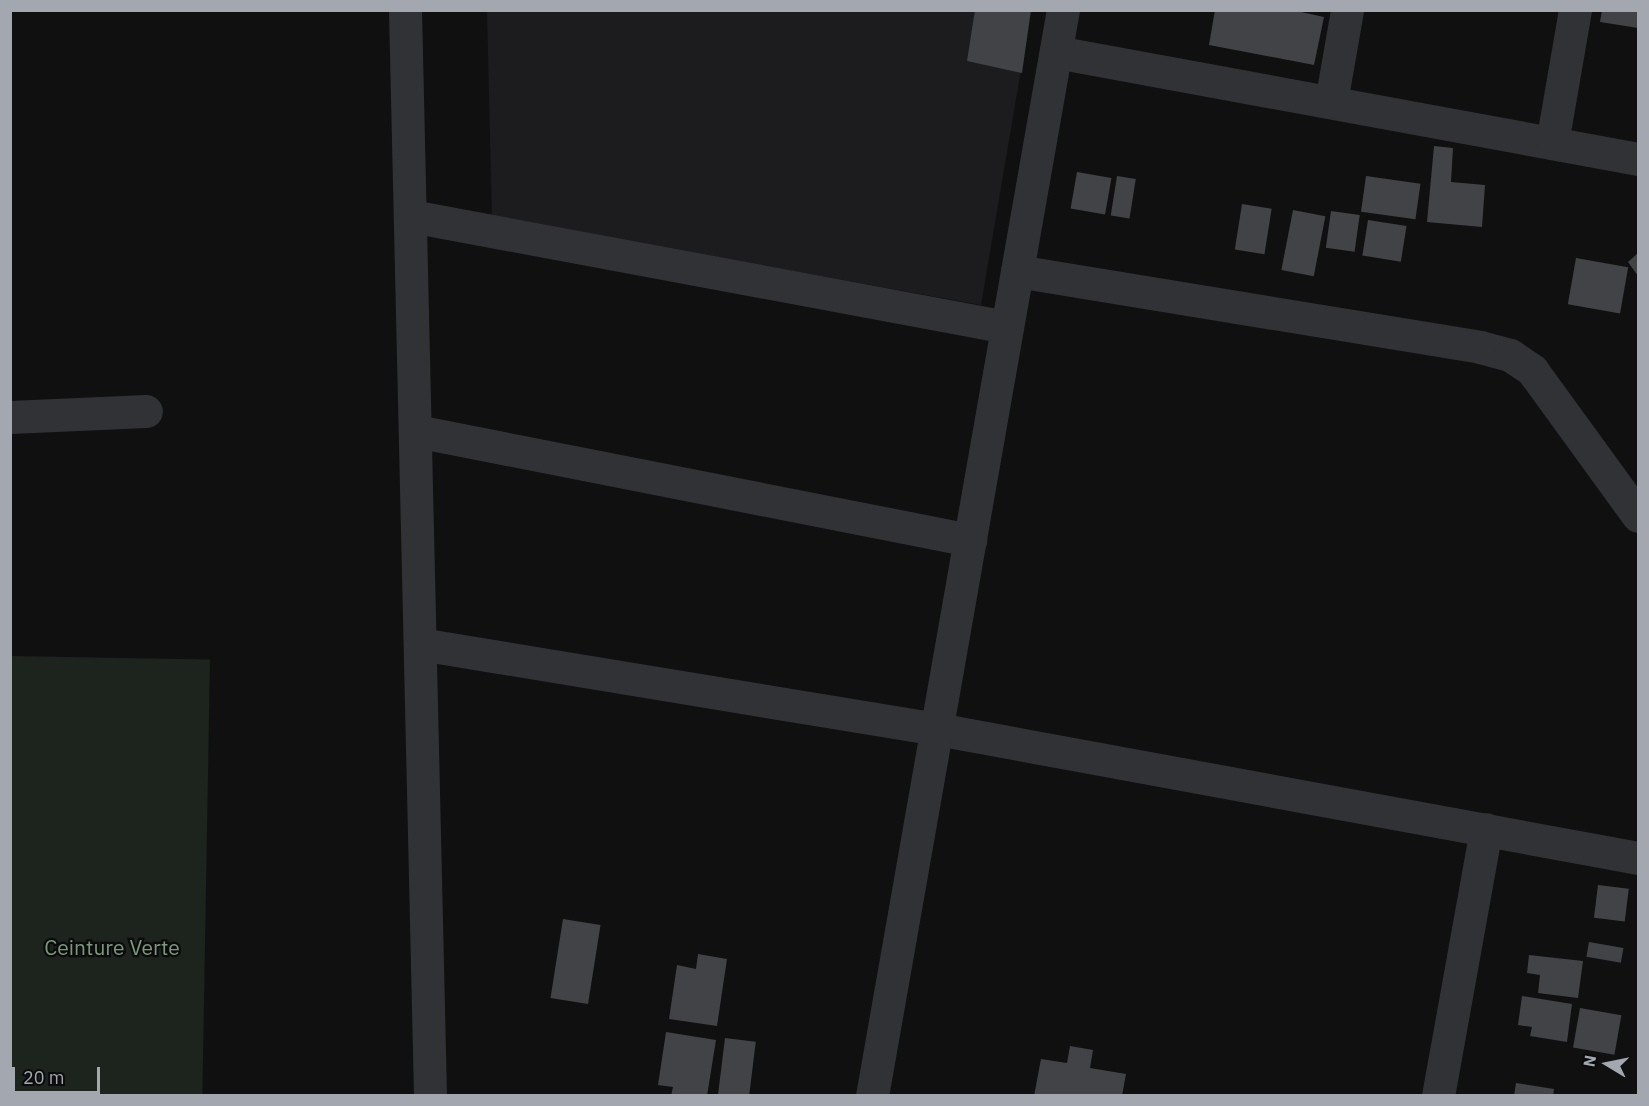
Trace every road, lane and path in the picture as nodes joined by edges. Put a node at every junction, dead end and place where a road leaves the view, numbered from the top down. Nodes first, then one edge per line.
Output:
1 (405, 10) edge
2 (1063, 10) edge
3 (1347, 10) edge
4 (1575, 10) edge
5 (1056, 52) junction
6 (1331, 102) junction
7 (1552, 143) junction
8 (1638, 159) edge
9 (411, 216) junction
10 (1017, 271) junction
11 (1008, 327) junction
12 (146, 411) dead end
13 (10, 417) edge
14 (416, 431) junction
15 (1638, 516) edge
16 (970, 540) junction
17 (420, 644) junction
18 (937, 729) junction
19 (1486, 829) junction
20 (1638, 858) edge
21 (434, 1095) edge
22 (872, 1095) edge
23 (1438, 1095) edge

1 - 9 street
2 - 5 street
3 - 6 street
4 - 7 street
5 - 6 street
5 - 10 street
6 - 7 street
7 - 8 street
9 - 11 street
9 - 14 street
10 - 11 street
10 - 15 street
11 - 16 street
12 - 13 street
14 - 16 street
14 - 17 street
16 - 18 street
17 - 18 street
17 - 21 street
18 - 19 street
18 - 22 street
19 - 20 street
19 - 23 street

